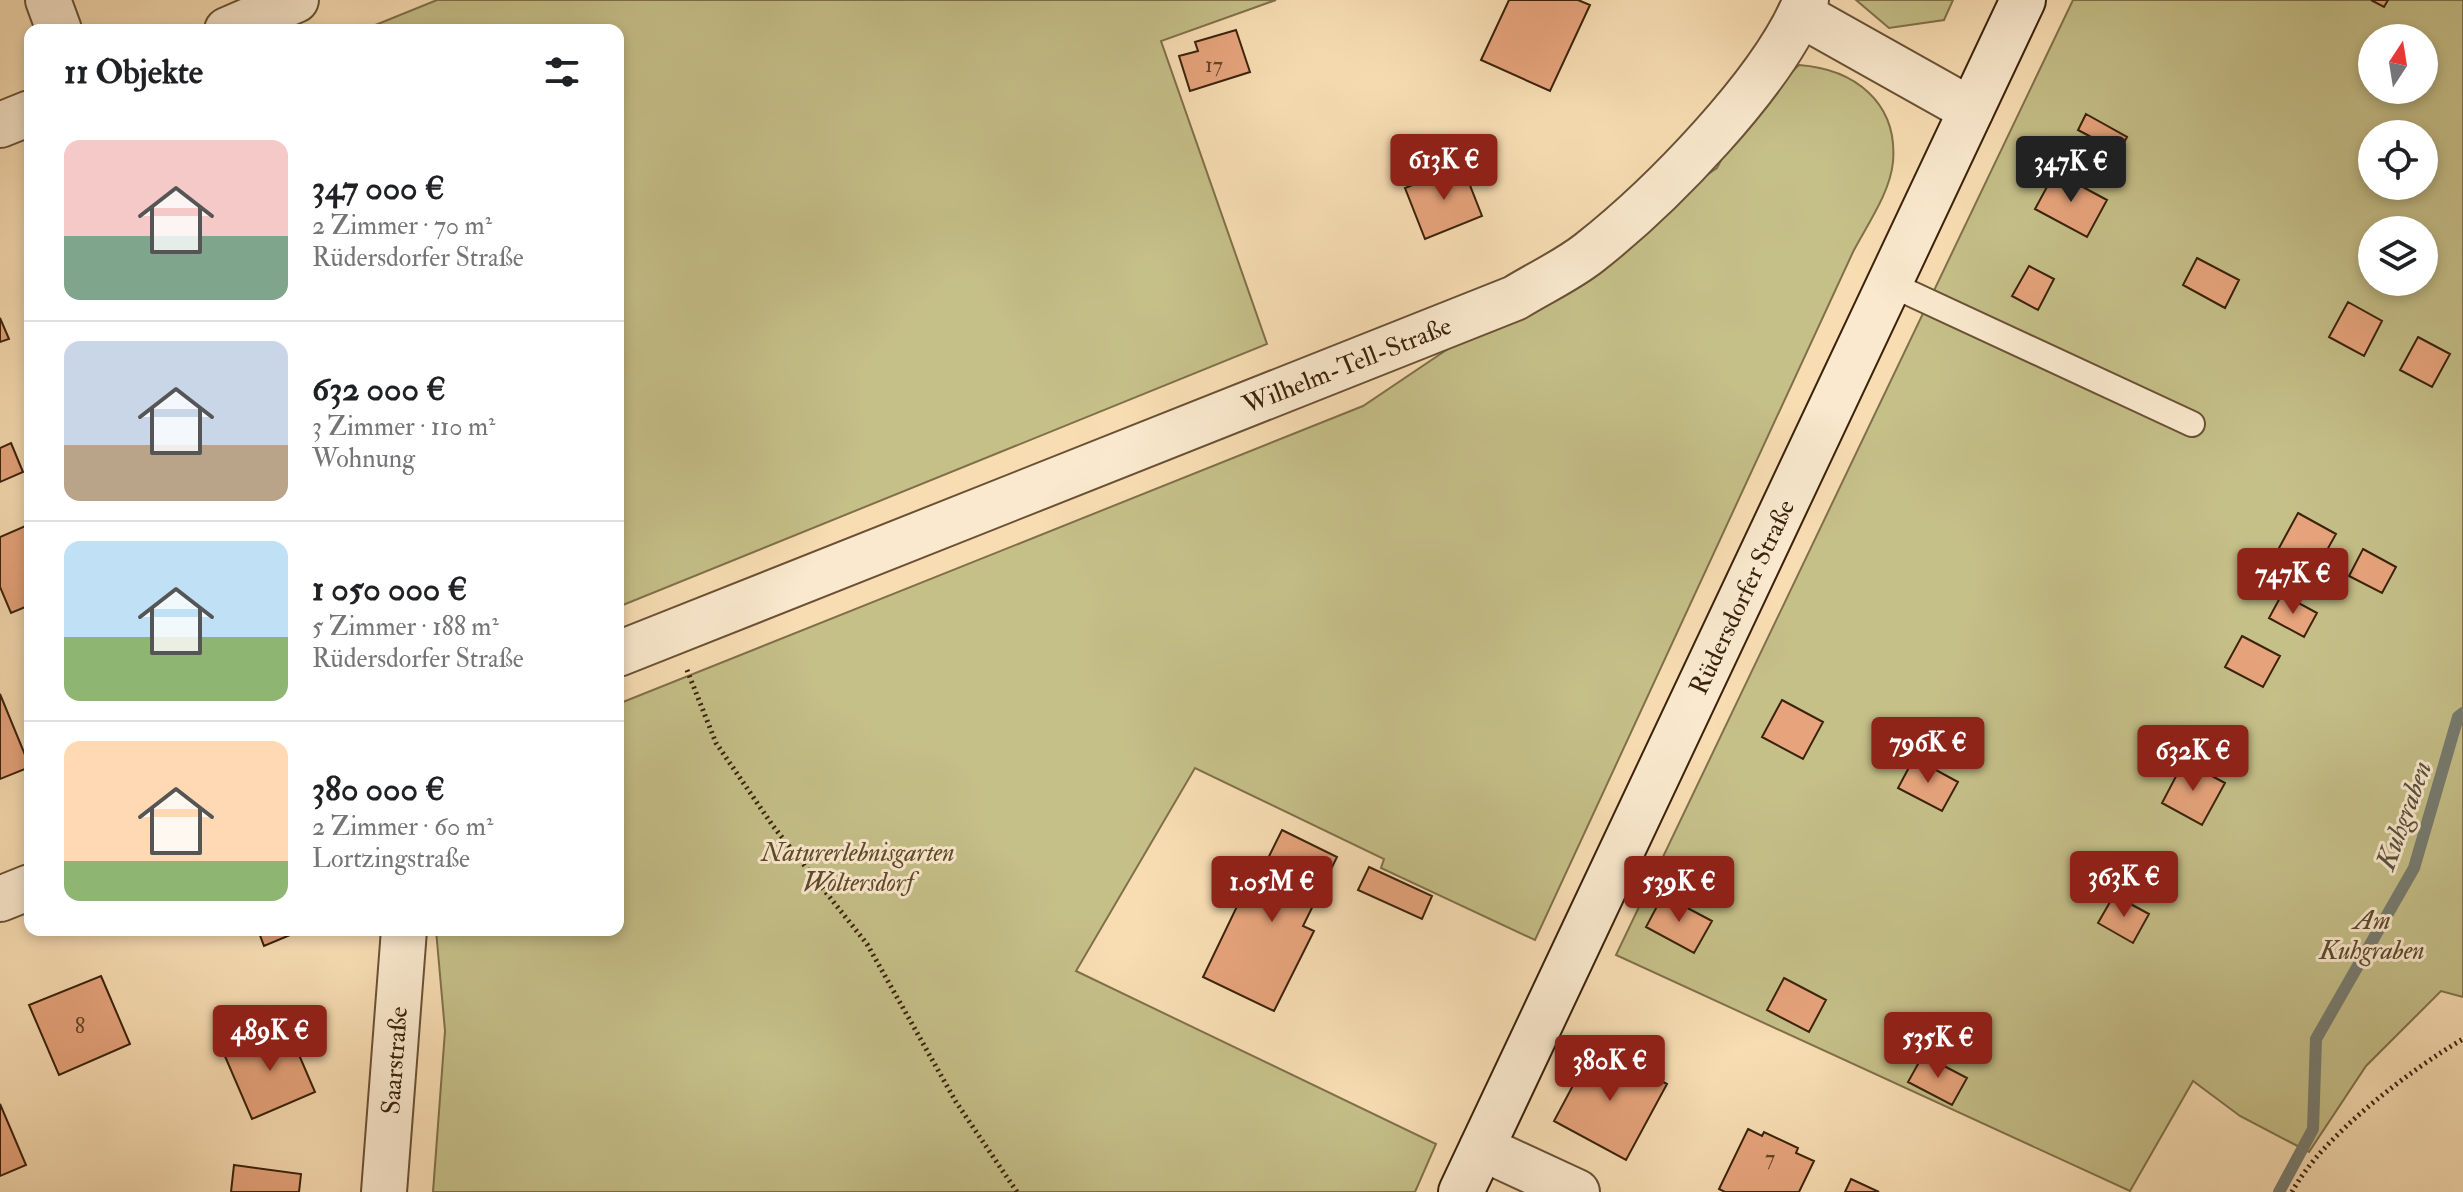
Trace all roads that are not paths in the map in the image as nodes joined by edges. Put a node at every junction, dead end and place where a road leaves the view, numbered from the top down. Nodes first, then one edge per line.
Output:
1 (48, 0) edge
2 (296, 0) edge
3 (2023, 0) edge
4 (1803, 7) edge
5 (57, 24) edge
6 (241, 24) edge
7 (1971, 110) junction
8 (24, 115) edge
9 (0, 125) edge
10 (1888, 283) junction
11 (2192, 424) dead end
12 (624, 652) edge
13 (24, 889) edge
14 (0, 899) edge
15 (404, 936) edge
16 (1482, 1148) junction
17 (384, 1192) edge
18 (1461, 1192) edge
19 (1577, 1192) edge

1 - 5 street
2 - 6 street
3 - 7 street, Rüdersdorfer Straße
4 - 7 street, Wilhelm-Tell-Straße
4 - 12 street, Wilhelm-Tell-Straße
7 - 10 street, Rüdersdorfer Straße
8 - 9 street
10 - 11 lane
10 - 16 street, Rüdersdorfer Straße
13 - 14 street
15 - 17 street, Saarstraße
16 - 18 street, Rüdersdorfer Straße
16 - 19 street

